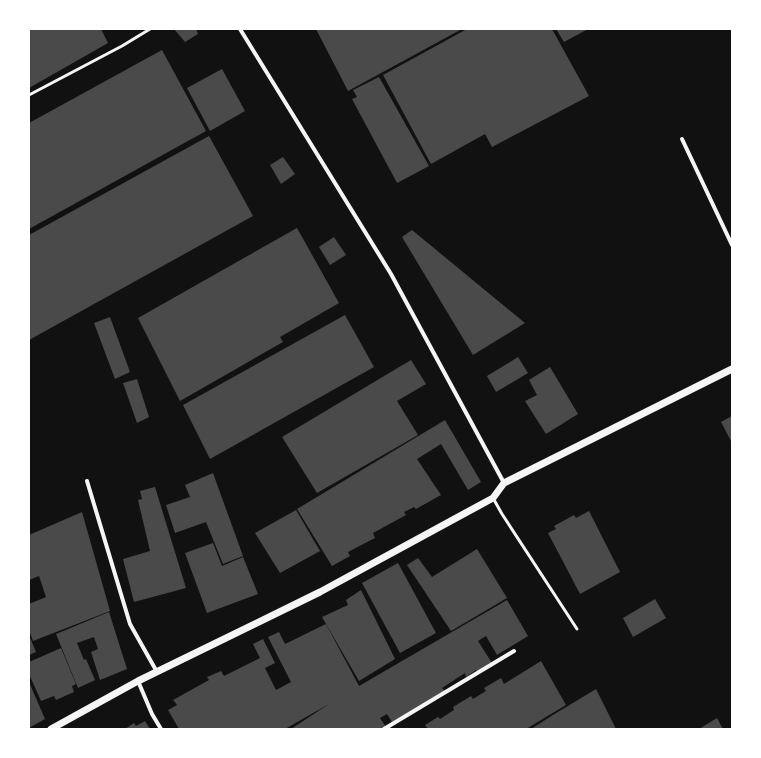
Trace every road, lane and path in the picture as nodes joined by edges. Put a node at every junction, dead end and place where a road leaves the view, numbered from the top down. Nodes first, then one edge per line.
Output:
1 (150, 29) edge
2 (240, 29) edge
3 (29, 95) edge
4 (682, 139) dead end
5 (732, 246) edge
6 (732, 370) edge
7 (87, 481) dead end
8 (504, 483) junction
9 (493, 498) junction
10 (577, 629) dead end
11 (514, 651) dead end
12 (156, 672) junction
13 (138, 681) junction
14 (51, 729) edge
15 (161, 729) edge
16 (384, 729) edge

1 - 3 lane
2 - 8 street
4 - 5 street
6 - 8 street
7 - 12 street
8 - 9 street
9 - 10 lane
9 - 12 street
11 - 16 street
12 - 13 street
13 - 14 street
13 - 15 street

